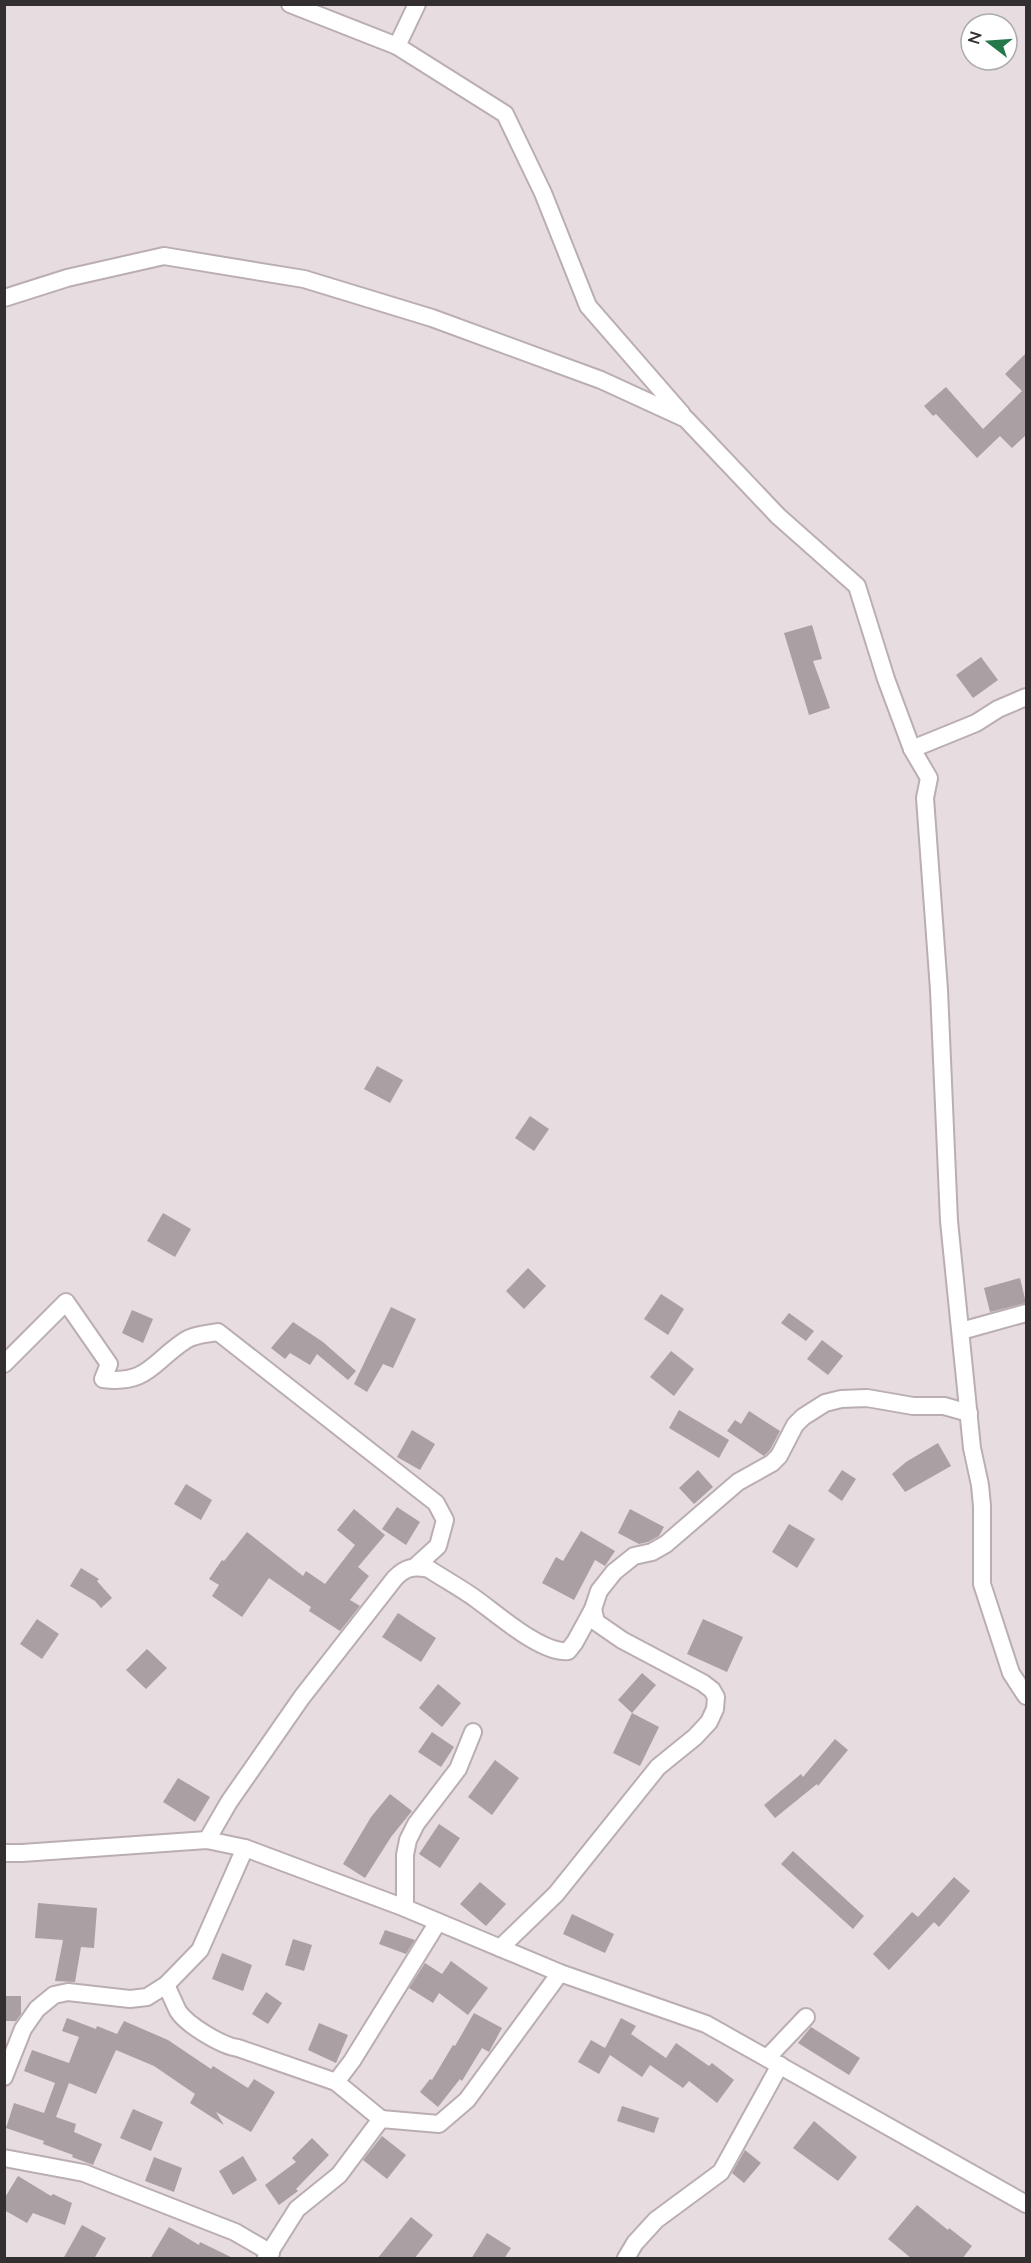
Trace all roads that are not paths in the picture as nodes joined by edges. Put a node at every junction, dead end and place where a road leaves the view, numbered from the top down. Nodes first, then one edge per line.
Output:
1 (290, 4) edge
2 (417, 4) edge
3 (397, 46) junction
4 (4, 298) edge
5 (686, 419) junction
6 (1026, 698) edge
7 (912, 749) junction
8 (1026, 1313) edge
9 (961, 1331) junction
10 (4, 1364) edge
11 (969, 1413) junction
12 (416, 1566) junction
13 (593, 1609) junction
14 (1026, 1696) edge
15 (473, 1732) dead end
16 (207, 1840) junction
17 (245, 1848) junction
18 (4, 1852) edge
19 (405, 1908) junction
20 (438, 1922) junction
21 (500, 1948) junction
22 (560, 1973) junction
23 (166, 1985) junction
24 (806, 2017) dead end
25 (11, 2042) edge
26 (773, 2062) junction
27 (4, 2077) edge
28 (336, 2082) junction
29 (381, 2119) junction
30 (4, 2158) edge
31 (1026, 2204) edge
32 (268, 2256) edge
33 (626, 2259) edge

1 - 3 street
2 - 3 street
3 - 5 street
4 - 5 street
5 - 7 street
6 - 7 street
7 - 9 street
8 - 9 street
9 - 11 street
10 - 12 street
11 - 13 street
11 - 14 street
12 - 13 street
12 - 16 street
13 - 21 street
15 - 19 street
16 - 17 street
16 - 18 street
17 - 19 street
17 - 23 street
19 - 20 street
20 - 21 street
20 - 28 street
21 - 22 street
22 - 26 street
22 - 29 street
23 - 25 street
23 - 28 street
24 - 26 street
25 - 27 street
26 - 31 street
26 - 33 street
28 - 29 street
29 - 32 street
30 - 32 street

